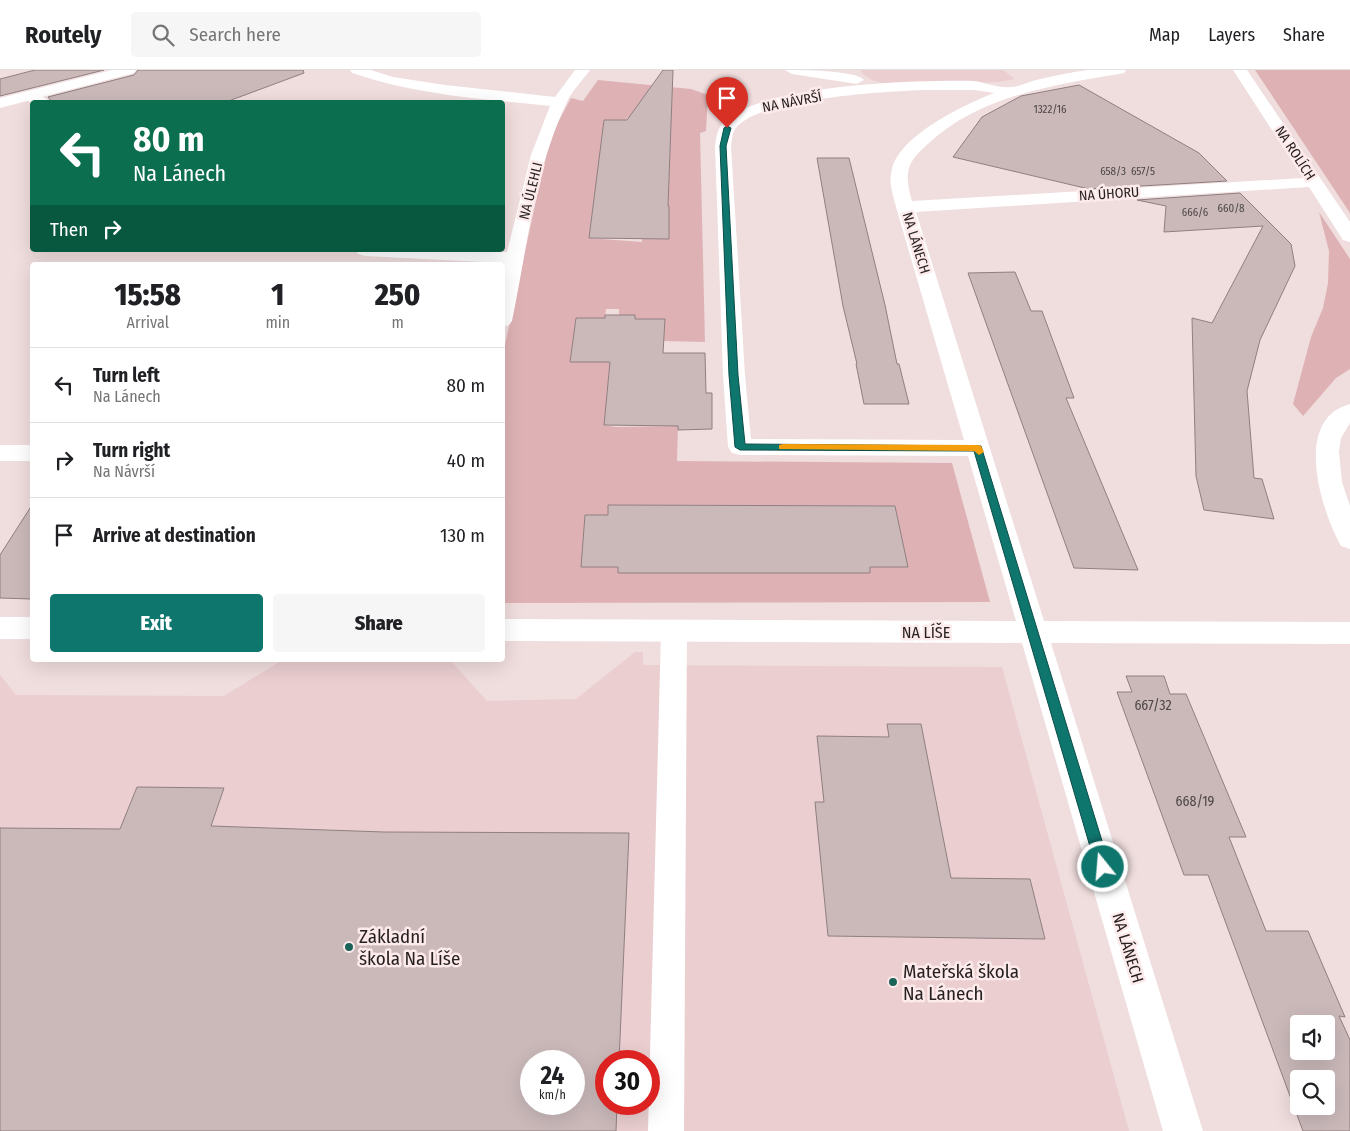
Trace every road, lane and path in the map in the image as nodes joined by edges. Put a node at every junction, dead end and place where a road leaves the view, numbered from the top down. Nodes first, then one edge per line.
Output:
1 (129, 70) edge
2 (357, 70) edge
3 (583, 70) edge
4 (792, 70) edge
5 (1119, 70) edge
6 (1240, 70) edge
7 (458, 77) dead end
8 (857, 80) edge
9 (445, 90) junction
10 (1009, 92) junction
11 (36, 99) edge
12 (438, 100) edge
13 (559, 102) junction
14 (0, 103) edge
15 (1314, 182) junction
16 (905, 207) junction
17 (1350, 236) edge
18 (402, 252) edge
19 (515, 258) junction
20 (505, 306) edge
21 (1350, 410) edge
22 (978, 448) junction
23 (0, 453) edge
24 (30, 453) edge
25 (1350, 539) edge
26 (0, 628) edge
27 (30, 628) edge
28 (505, 630) edge
29 (674, 631) junction
30 (1033, 632) junction
31 (1350, 634) edge
32 (666, 1131) edge
33 (1183, 1131) edge

1 - 11 street
2 - 9 street
3 - 13 street, NA ÚLEHLI
4 - 8 lane
5 - 10 street, NA NÁVRŠÍ
6 - 15 street, NA ROLÍCH
7 - 9 street
8 - 10 street, NA NÁVRŠÍ
8 - 22 street, NA NÁVRŠÍ
9 - 12 street
9 - 13 street
10 - 16 street, NA LÁNECH
11 - 14 street
13 - 19 street, NA ÚLEHLI
15 - 16 street, NA ÚHORU
15 - 17 street, NA ROLÍCH
16 - 22 street, NA LÁNECH
18 - 19 street
19 - 20 street, NA ÚLEHLI
21 - 25 street
22 - 30 street, NA LÁNECH
23 - 24 street
26 - 27 street
28 - 29 street, NA LÍŠE
29 - 30 street, NA LÍŠE
29 - 32 lane
30 - 31 street, NA LÍŠE
30 - 33 street, NA LÁNECH

